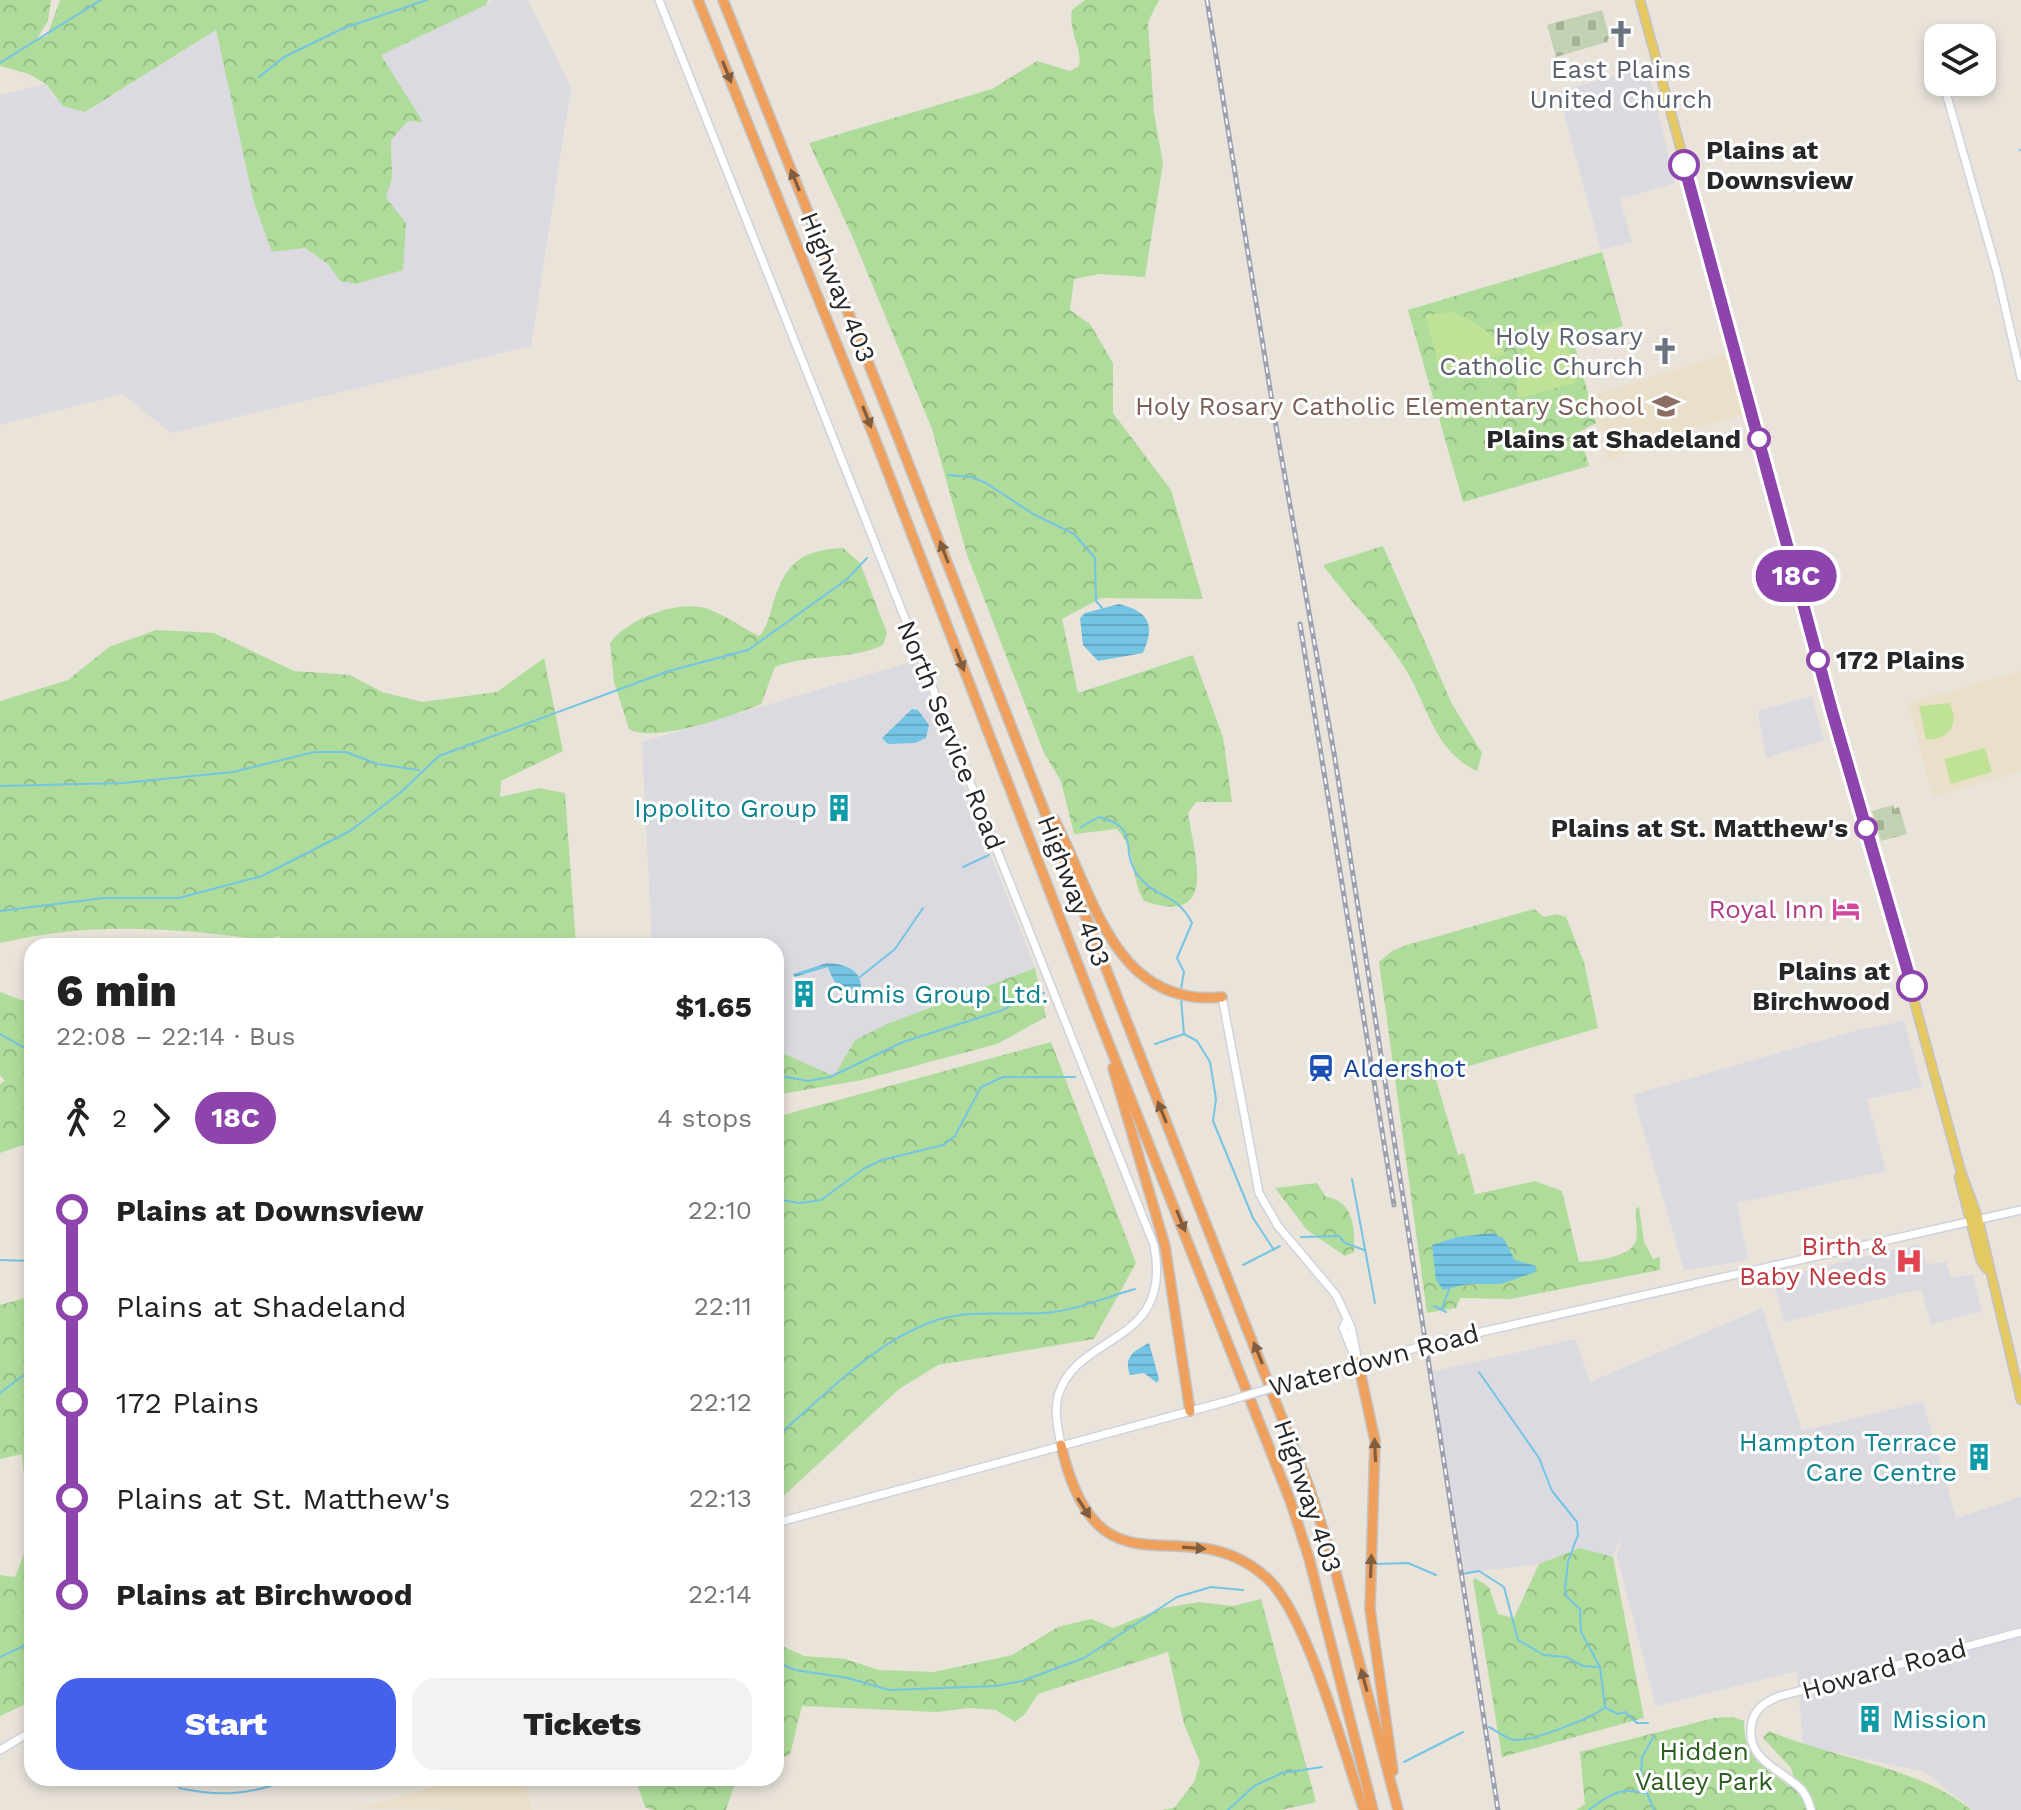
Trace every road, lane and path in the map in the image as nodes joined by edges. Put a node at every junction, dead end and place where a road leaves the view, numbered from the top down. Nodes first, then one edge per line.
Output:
1 (659, 0) edge
2 (698, 0) edge
3 (723, 0) edge
4 (1640, 0) edge
5 (1947, 96) edge
6 (2021, 377) edge
7 (1034, 781) junction
8 (1222, 997) joint
9 (1099, 1019) junction
10 (2021, 1210) edge
11 (1974, 1219) junction
12 (1358, 1362) junction
13 (2021, 1400) edge
14 (1190, 1411) junction
15 (1061, 1445) junction
16 (784, 1521) edge
17 (2021, 1632) edge
18 (24, 1736) edge
19 (0, 1750) edge
20 (1364, 1810) edge
21 (1373, 1810) edge
22 (1399, 1810) edge
23 (1811, 1810) edge

1 - 15 street, North Service Road
2 -> 9 highway, Highway 403
7 -> 3 highway, Highway 403
4 - 11 main road
5 - 6 street
7 - 8 highway
22 -> 7 highway, Highway 403
8 - 12 street
9 - 14 highway
9 -> 21 highway, Highway 403
10 - 11 street, Waterdown Road
11 - 12 street, Waterdown Road, bridge
11 - 13 main road
12 - 14 street, Waterdown Road, bridge
22 -> 12 highway
14 - 15 street, Waterdown Road
15 - 16 street, Waterdown Road
15 -> 20 highway
17 - 23 street, Howard Road
18 - 19 street

